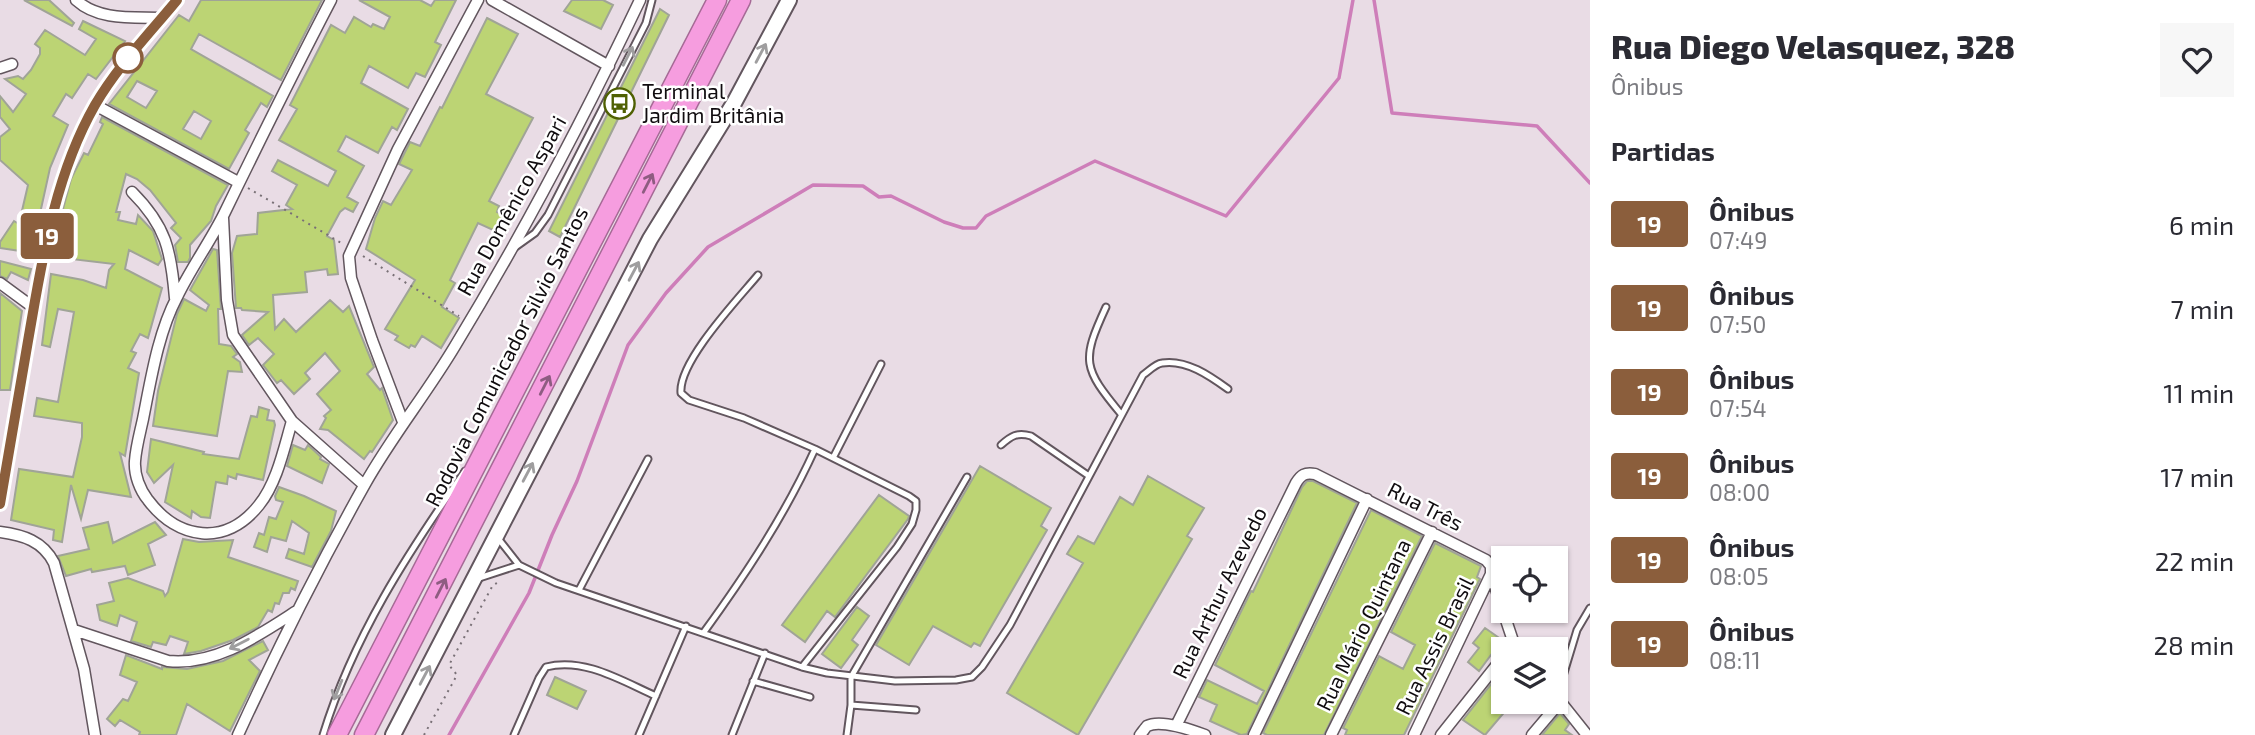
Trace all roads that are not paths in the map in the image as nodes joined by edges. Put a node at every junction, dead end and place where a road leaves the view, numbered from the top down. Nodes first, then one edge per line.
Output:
1 (76, 0) edge
2 (177, 0) edge
3 (331, 0) edge
4 (478, 0) edge
5 (492, 0) edge
6 (640, 0) edge
7 (652, 0) edge
8 (717, 0) edge
9 (741, 0) edge
10 (789, 0) edge
11 (162, 18) junction
12 (12, 64) dead end
13 (609, 66) junction
14 (0, 68) edge
15 (95, 105) junction
16 (238, 182) junction
17 (132, 192) dead end
18 (223, 216) junction
19 (513, 249) junction
20 (758, 275) dead end
21 (0, 284) edge
22 (175, 299) junction
23 (1106, 307) dead end
24 (34, 308) junction
25 (881, 364) dead end
26 (1228, 389) dead end
27 (1121, 414) junction
28 (292, 421) junction
29 (403, 422) junction
30 (499, 422) junction
31 (1001, 445) dead end
32 (815, 449) junction
33 (833, 458) junction
34 (648, 459) dead end
35 (1088, 476) junction
36 (967, 477) dead end
37 (1299, 478) joint
38 (364, 485) junction
39 (1367, 499) junction
40 (0, 504) edge
41 (0, 532) edge
42 (1432, 532) junction
43 (495, 534) junction
44 (522, 566) junction
45 (1491, 566) edge
46 (1491, 574) edge
47 (472, 581) junction
48 (579, 590) junction
49 (1590, 608) edge
50 (298, 610) junction
51 (686, 626) junction
52 (74, 630) junction
53 (704, 632) junction
54 (765, 653) junction
55 (1568, 662) edge
56 (802, 667) junction
57 (1491, 672) edge
58 (851, 677) junction
59 (753, 681) junction
60 (656, 696) junction
61 (810, 696) dead end
62 (851, 705) junction
63 (916, 710) dead end
64 (1568, 711) edge
65 (1547, 714) edge
66 (1176, 726) junction
67 (95, 735) edge
68 (238, 735) edge
69 (323, 735) edge
70 (337, 735) edge
71 (364, 735) edge
72 (393, 735) edge
73 (514, 735) edge
74 (639, 735) edge
75 (732, 735) edge
76 (847, 735) edge
77 (1140, 735) edge
78 (1205, 735) edge
79 (1254, 735) edge
80 (1331, 735) edge
81 (1415, 735) edge
82 (1441, 735) edge
83 (1532, 735) edge
84 (1587, 735) edge

1 - 11 street
2 - 11 street
3 - 16 street
4 - 29 street
5 - 13 street
6 - 13 street, Rua Domênico Aspari
19 -> 7 lane
8 - 30 highway, Rodovia Comunicador Silvio Santos
71 -> 9 highway
43 -> 10 main road
11 - 15 street
12 - 14 street
13 - 19 street, Rua Domênico Aspari
15 - 16 street
15 - 24 street
16 - 18 street
17 - 22 street
18 - 22 street
18 - 28 street
19 - 29 street, Rua Domênico Aspari
20 - 32 lane
21 - 24 street
22 - 28 street
23 - 27 lane
24 - 40 street
25 - 33 lane
26 - 27 lane
27 - 35 lane
28 - 38 street
29 - 38 street, Rua Domênico Aspari
30 -> 69 lane
30 - 70 highway, Rodovia Comunicador Silvio Santos
31 - 35 lane
32 - 33 lane
32 - 53 lane
33 - 56 lane
34 - 48 lane
35 - 58 lane
36 - 58 lane
37 - 39 street, Rua Três
37 - 66 street, Rua Arthur Azevedo
38 - 50 street, Rua Domênico Aspari
39 - 42 street, Rua Três
39 - 79 street
41 - 52 street
42 - 45 street, Rua Três
42 - 80 street, Rua Mário Quintana
43 - 44 lane
43 - 47 main road
44 - 47 lane
44 - 48 lane
46 - 81 street, Rua Assis Brasil
72 -> 47 main road
48 - 51 lane
49 - 55 lane
50 -> 52 street
50 - 68 street, Rua Domênico Aspari
51 - 53 lane
51 - 60 lane
52 - 67 street
53 - 54 lane
54 - 56 lane
54 - 59 lane
56 - 58 lane
57 - 82 street
58 - 62 lane
59 - 61 lane
59 - 75 lane
60 - 73 lane
60 - 74 lane
62 - 63 lane
62 - 76 lane
64 - 84 street
65 - 83 street
66 - 77 street
66 - 78 street

